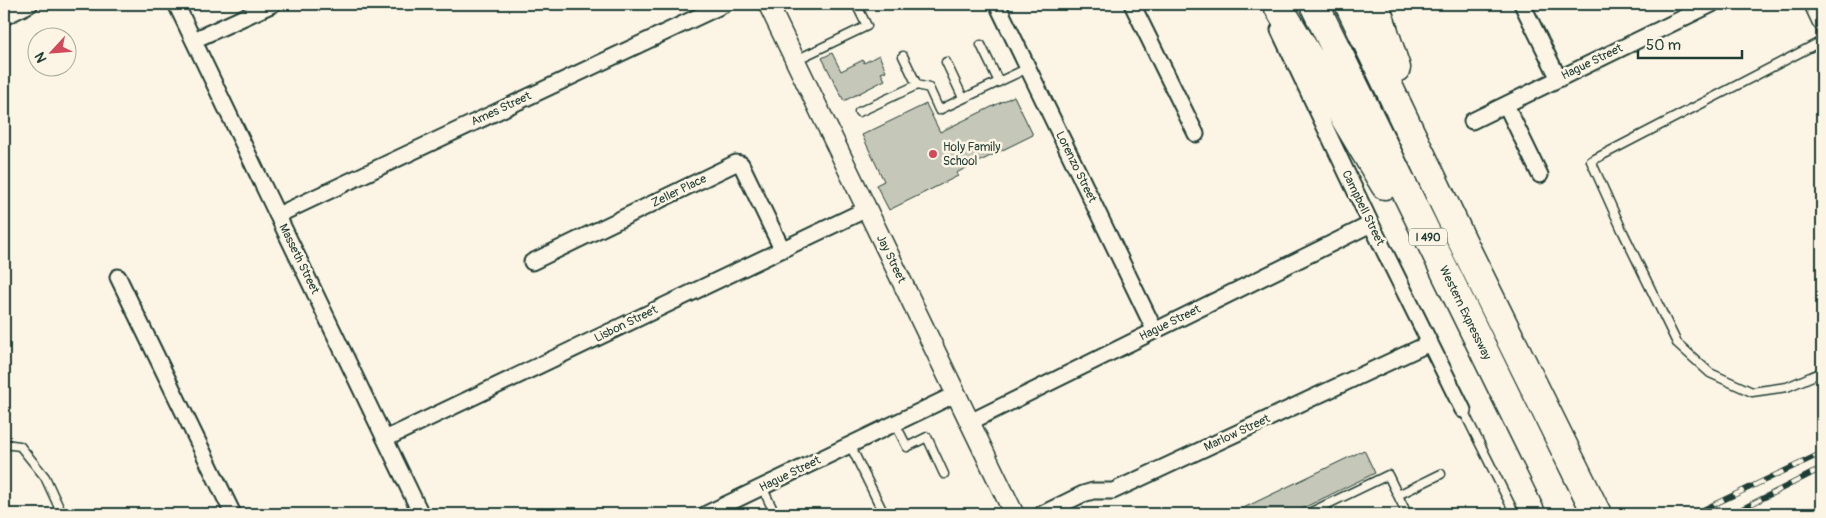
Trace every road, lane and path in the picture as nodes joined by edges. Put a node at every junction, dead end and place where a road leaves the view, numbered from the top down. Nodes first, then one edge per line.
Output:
1 (30, 4) edge
2 (176, 4) edge
3 (273, 4) edge
4 (725, 4) edge
5 (768, 4) edge
6 (856, 4) edge
7 (997, 4) edge
8 (1132, 4) edge
9 (1266, 4) edge
10 (1277, 4) edge
11 (1314, 4) edge
12 (1349, 4) edge
13 (1375, 4) edge
14 (1522, 4) edge
15 (1712, 4) edge
16 (1814, 4) edge
17 (4, 17) edge
18 (1822, 21) edge
19 (194, 40) junction
20 (1822, 41) edge
21 (981, 45) dead end
22 (903, 56) dead end
23 (796, 61) junction
24 (946, 62) dead end
25 (1028, 68) junction
26 (1559, 79) junction
27 (999, 82) junction
28 (916, 85) junction
29 (963, 98) junction
30 (1506, 104) junction
31 (860, 112) dead end
32 (1472, 121) dead end
33 (1196, 134) dead end
34 (1540, 175) dead end
35 (867, 209) junction
36 (278, 215) junction
37 (1371, 224) junction
38 (782, 249) junction
39 (1467, 251) junction
40 (532, 262) dead end
41 (118, 277) dead end
42 (1154, 331) junction
43 (1430, 343) junction
44 (1822, 372) edge
45 (1497, 380) junction
46 (956, 394) junction
47 (1463, 410) joint
48 (970, 422) junction
49 (895, 423) junction
50 (385, 439) junction
51 (4, 444) edge
52 (850, 445) junction
53 (944, 474) dead end
54 (1441, 474) dead end
55 (762, 487) junction
56 (1398, 495) junction
57 (62, 514) edge
58 (233, 514) edge
59 (421, 514) edge
60 (706, 514) edge
61 (775, 514) edge
62 (884, 514) edge
63 (1014, 514) edge
64 (1042, 514) edge
65 (1307, 514) edge
66 (1407, 514) edge
67 (1515, 514) edge
68 (1564, 514) edge
69 (1597, 514) edge

1 - 17 street
2 - 19 street, Masseth Street
3 - 19 street
4 - 36 street, Ames Street
5 - 23 street, Jay Street
6 - 23 lane
7 - 25 street, Lorenzo Street
8 - 33 street
9 - 37 street, Campbell Street
10 - 45 highway
11 - 45 highway, Western Expressway / I 490
12 - 39 highway, I 490
13 - 39 highway
14 - 26 street
15 - 26 street, Hague Street
16 - 18 street
19 - 36 street, Masseth Street
20 - 44 lane
21 - 27 lane
22 - 28 lane
23 - 35 street, Jay Street
24 - 29 lane
25 - 27 lane
25 - 42 street, Lorenzo Street
26 - 30 street, Hague Street
27 - 29 lane
28 - 29 lane
28 - 31 lane
30 - 32 street, Hague Street
30 - 34 street
35 - 38 street, Lisbon Street
35 - 46 street, Jay Street
36 - 50 street, Masseth Street
37 - 42 street, Hague Street
37 - 43 street, Campbell Street
38 - 40 street, Zeller Place
38 - 50 street, Lisbon Street
39 - 69 highway, I 490
41 - 58 street
42 - 48 street, Hague Street
43 - 47 street, Campbell Street
43 - 64 street, Marlow Street
45 - 68 highway, Western Expressway / I 490
46 - 48 street, Jay Street
46 - 49 street, Hague Street
47 - 67 lane
48 - 63 street, Jay Street
49 - 52 street, Hague Street
49 - 53 lane
50 - 59 street, Masseth Street
51 - 57 lane
52 - 55 street, Hague Street
52 - 62 lane
54 - 56 lane
55 - 60 street, Hague Street
55 - 61 lane
56 - 65 lane
56 - 66 lane

